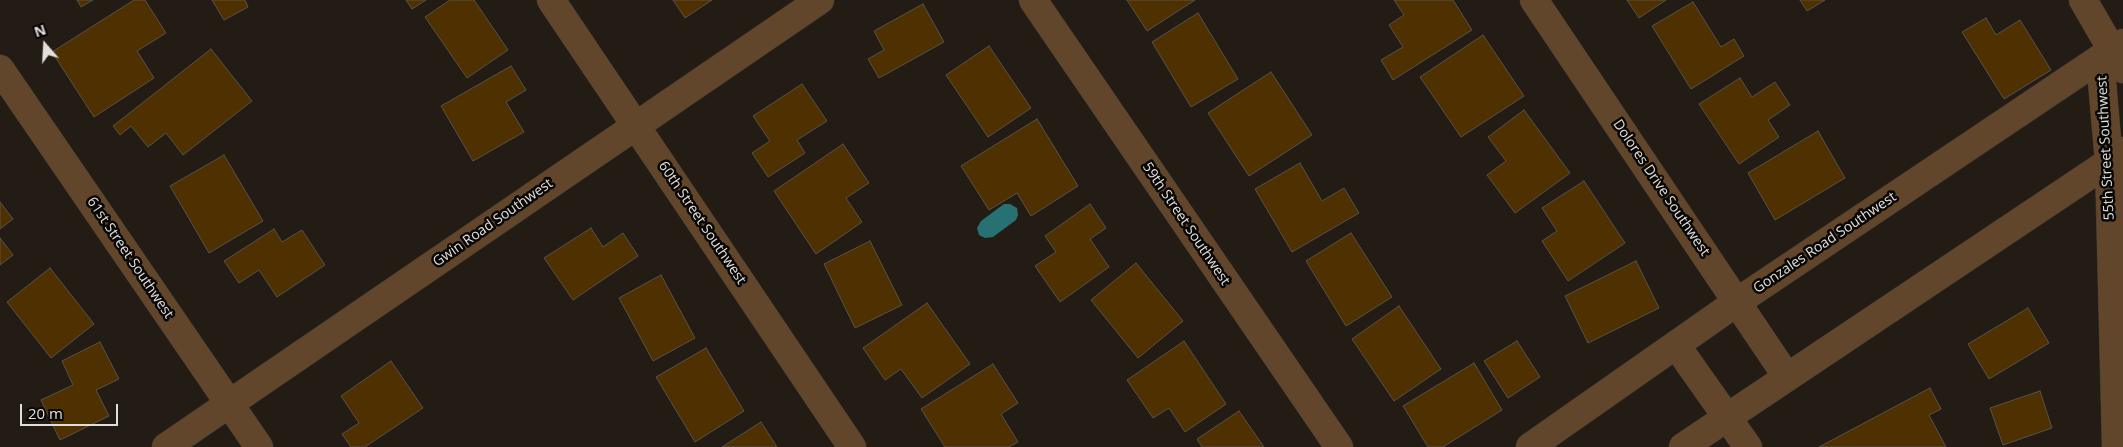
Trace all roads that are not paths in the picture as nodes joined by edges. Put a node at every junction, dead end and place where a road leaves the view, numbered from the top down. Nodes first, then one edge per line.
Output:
1 (551, 0) edge
2 (820, 0) edge
3 (1033, 0) edge
4 (1534, 0) edge
5 (2083, 0) edge
6 (2114, 55) edge
7 (0, 69) edge
8 (637, 125) junction
9 (2116, 156) edge
10 (1737, 302) junction
11 (1676, 345) junction
12 (1787, 377) junction
13 (230, 404) junction
14 (1727, 417) junction
15 (166, 447) edge
16 (259, 447) edge
17 (852, 447) edge
18 (1339, 447) edge
19 (1530, 447) edge
20 (1683, 447) edge
21 (1748, 447) edge
22 (2116, 447) edge

1 - 8 street, 60th Street Southwest
2 - 8 street, Gwin Road Southwest
3 - 18 street, 59th Street Southwest
4 - 10 street, Dolores Drive Southwest
5 - 6 street
6 - 9 street, 55th Street Southwest
6 - 10 street, Gonzales Road Southwest
7 - 13 street, 61st Street Southwest
8 - 13 street, Gwin Road Southwest
8 - 17 street, 60th Street Southwest
9 - 12 street
9 - 22 street, 55th Street Southwest
10 - 11 street, Gonzales Road Southwest
10 - 12 street, Dolores Drive Southwest
11 - 14 street
11 - 19 street, Gonzales Road Southwest
12 - 14 street
13 - 15 street, Gwin Road Southwest
13 - 16 street, 61st Street Southwest
14 - 20 street
14 - 21 street

